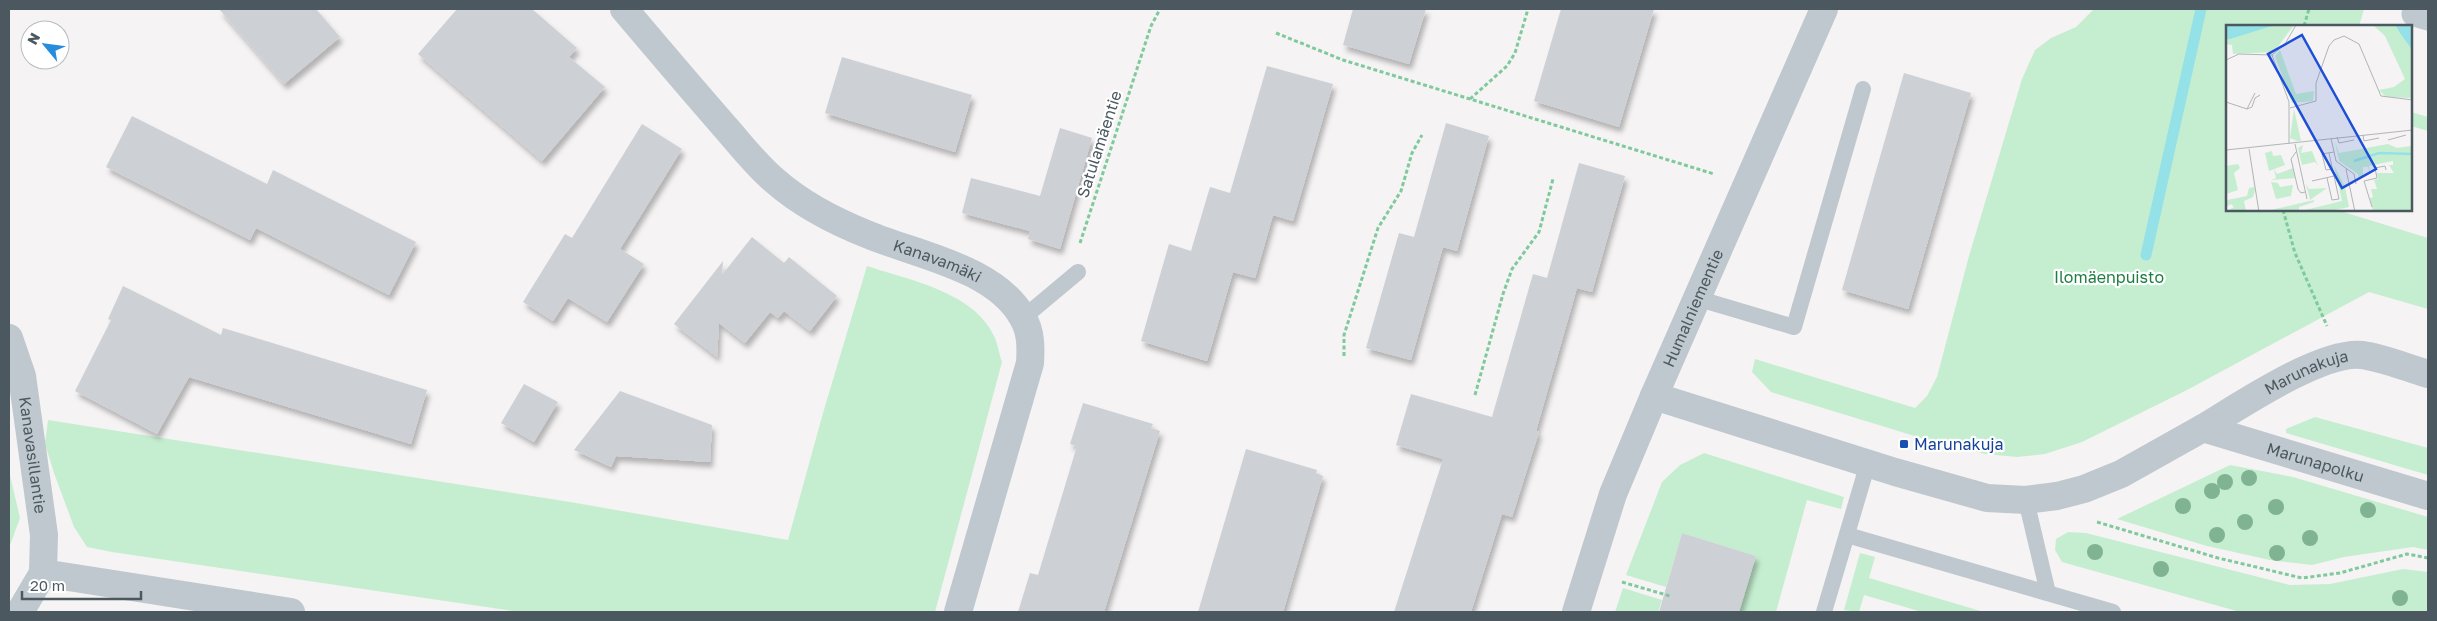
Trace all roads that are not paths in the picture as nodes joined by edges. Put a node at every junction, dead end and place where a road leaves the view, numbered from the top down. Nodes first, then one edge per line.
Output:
1 (624, 9) edge
2 (1824, 9) edge
3 (2416, 9) edge
4 (2428, 18) edge
5 (1864, 89) dead end
6 (1078, 272) dead end
7 (1696, 298) junction
8 (1023, 318) junction
9 (9, 338) edge
10 (2428, 374) edge
11 (1654, 396) junction
12 (2203, 428) junction
13 (1868, 463) junction
14 (2428, 496) edge
15 (2026, 500) junction
16 (1847, 535) junction
17 (43, 573) junction
18 (2048, 593) junction
19 (2105, 611) edge
20 (20, 612) edge
21 (291, 612) edge
22 (958, 612) edge
23 (1576, 612) edge
24 (1824, 612) edge

1 - 8 street, Kanavamäki
2 - 7 street, Humalniementie
3 - 4 street
5 - 7 lane
6 - 8 lane
7 - 11 street, Humalniementie
8 - 22 street, Kanavamäki
9 - 17 street, Kanavasillantie
10 - 12 street, Marunakuja
11 - 13 street, Marunakuja
11 - 23 street, Humalniementie
12 - 14 street, Marunapolku
12 - 15 street, Marunakuja
13 - 15 street, Marunakuja
13 - 16 lane
15 - 18 lane
16 - 18 lane
16 - 24 lane
17 - 20 street
17 - 21 street
18 - 19 lane

